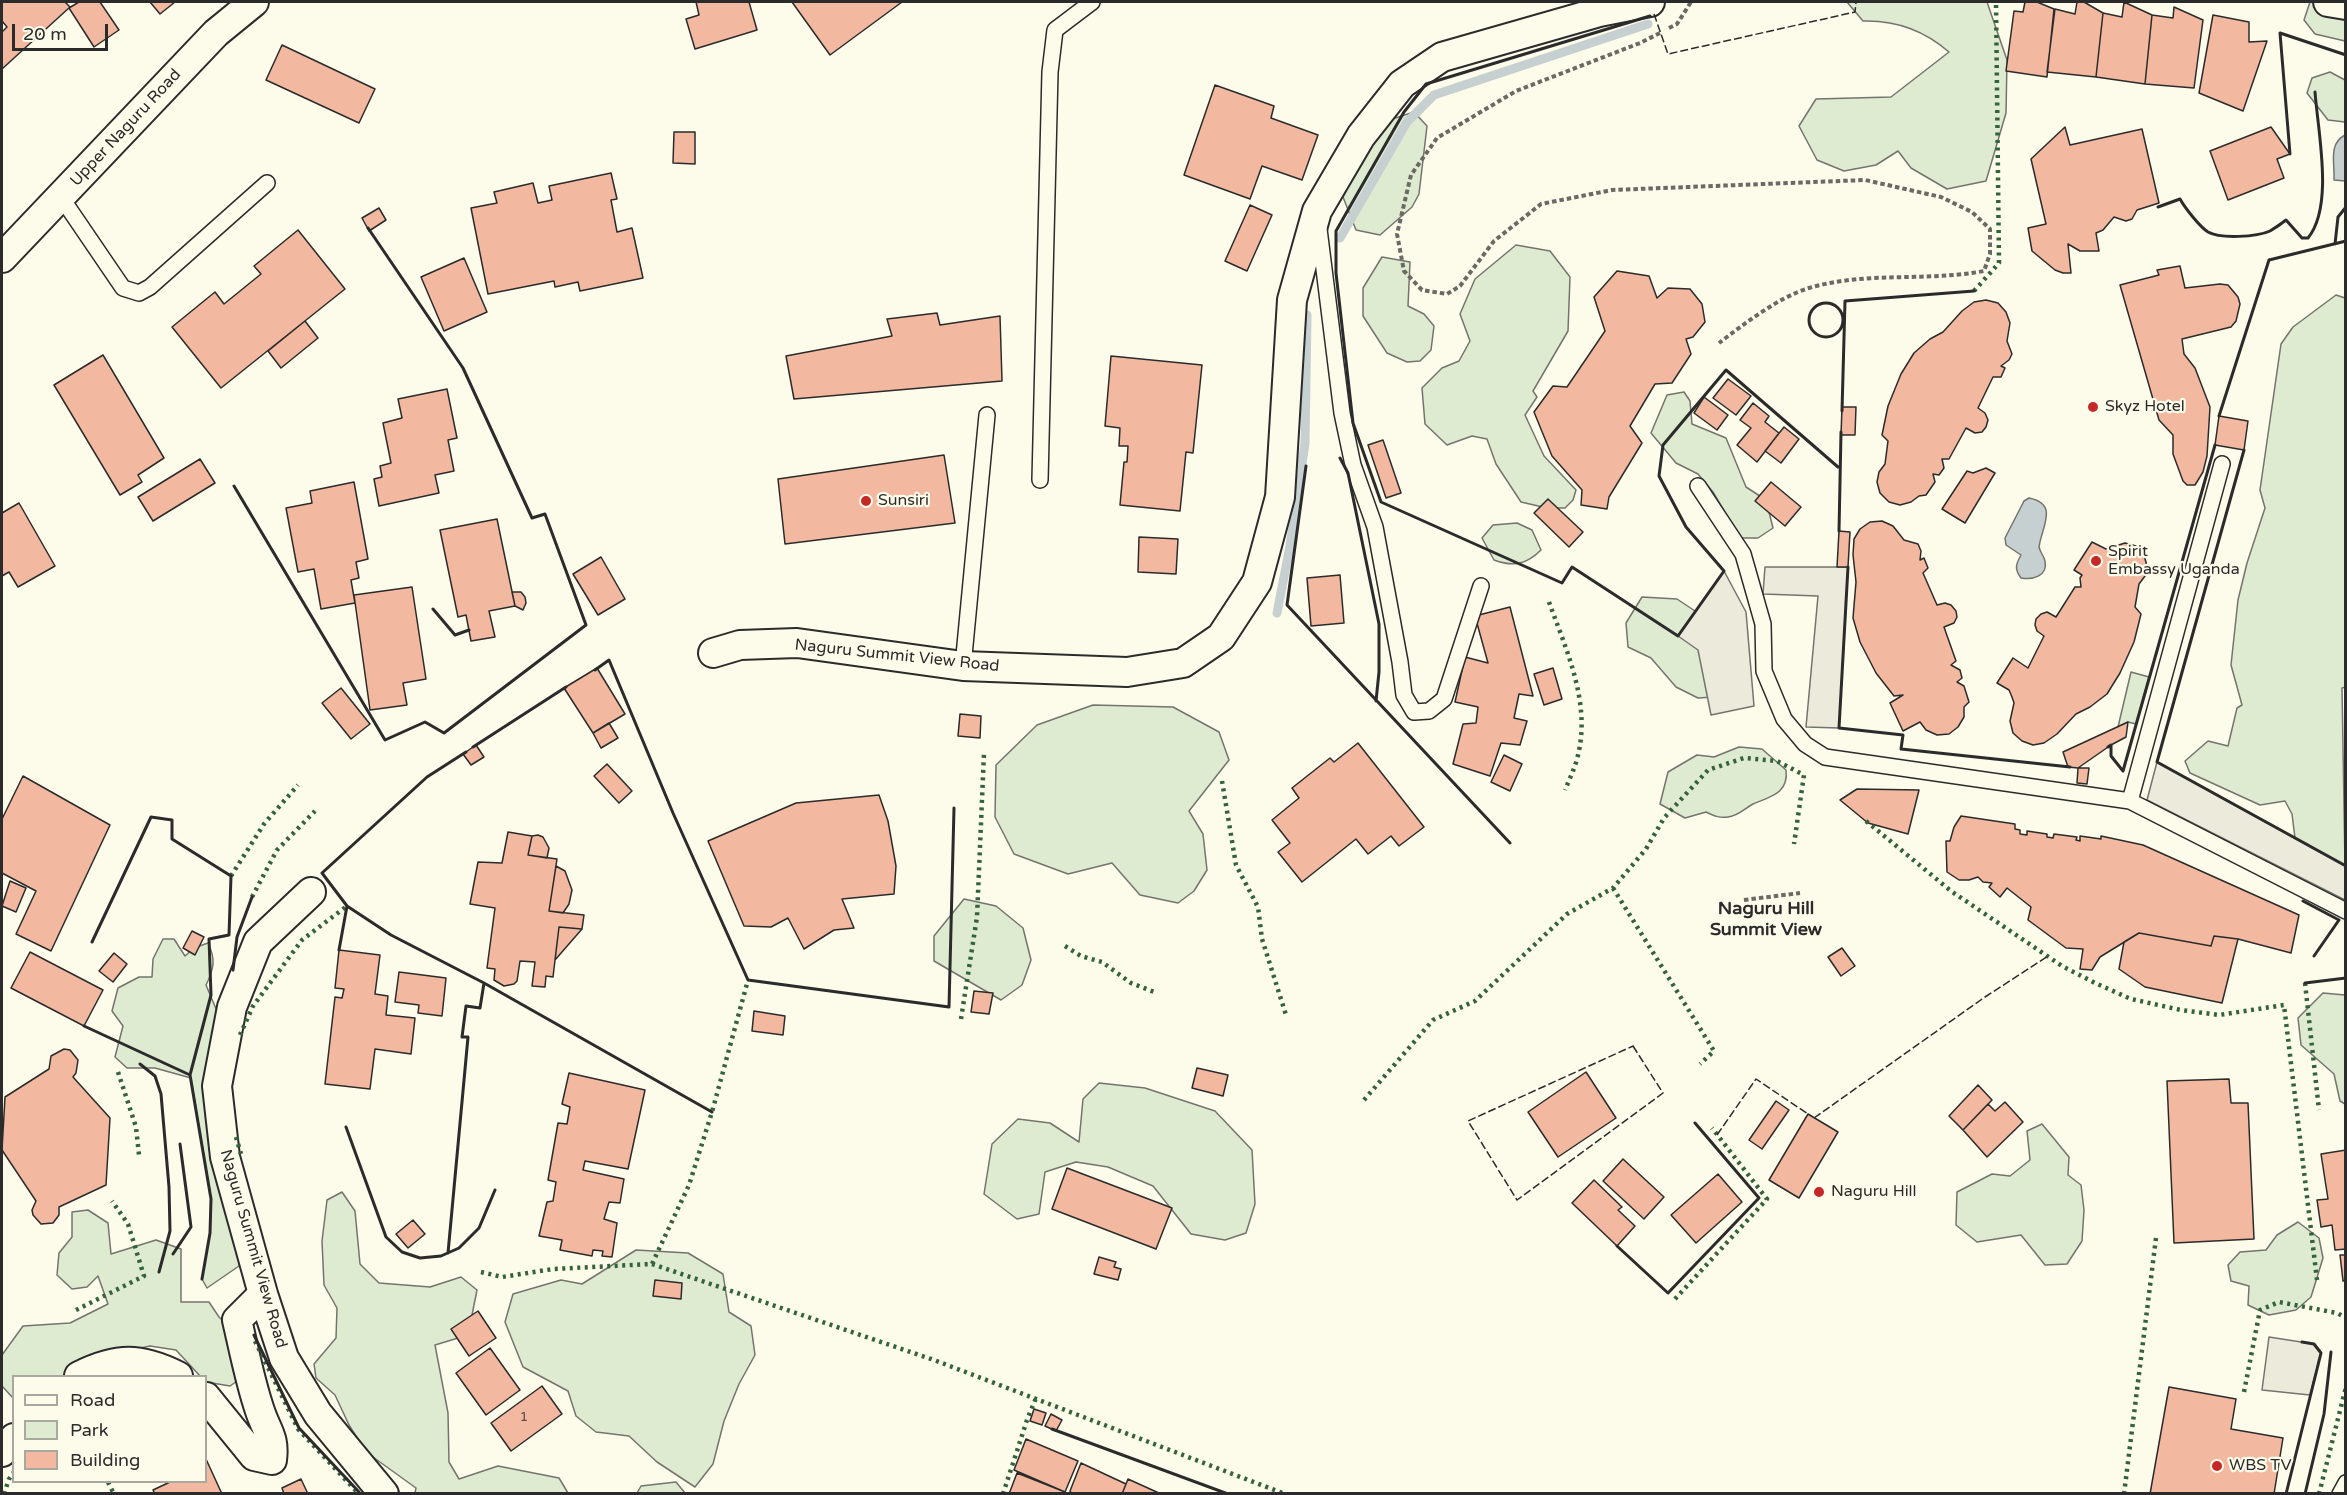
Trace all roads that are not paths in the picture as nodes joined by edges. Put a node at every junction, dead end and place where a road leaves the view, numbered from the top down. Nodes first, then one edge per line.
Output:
1 (254, 2) edge
2 (1092, 2) edge
3 (1650, 2) edge
4 (2328, 2) edge
5 (2346, 5) edge
6 (267, 183) dead end
7 (61, 197) junction
8 (1317, 211) junction
9 (2, 258) edge
10 (987, 415) dead end
11 (2222, 464) dead end
12 (1040, 480) dead end
13 (1698, 486) dead end
14 (1481, 586) dead end
15 (712, 653) dead end
16 (963, 666) junction
17 (2130, 801) junction
18 (311, 892) dead end
19 (2346, 911) edge
20 (263, 1294) junction
21 (83, 1375) edge
22 (174, 1375) edge
23 (207, 1398) edge
24 (12, 1440) edge
25 (2, 1452) edge
26 (2346, 1483) edge
27 (384, 1494) edge
28 (2340, 1494) edge

1 - 7 street, Upper Naguru Road
2 - 12 lane
3 - 8 street, Naguru Summit View Road
4 - 5 street
6 - 7 lane
7 - 9 street, Upper Naguru Road
8 - 14 lane
8 - 16 street, Naguru Summit View Road
10 - 16 lane
11 - 17 lane
13 - 17 lane
15 - 16 street, Naguru Summit View Road
17 - 19 lane
18 - 20 street, Naguru Summit View Road
20 - 23 street
20 - 27 street, Naguru Summit View Road
21 - 22 street
24 - 25 street
26 - 28 lane

